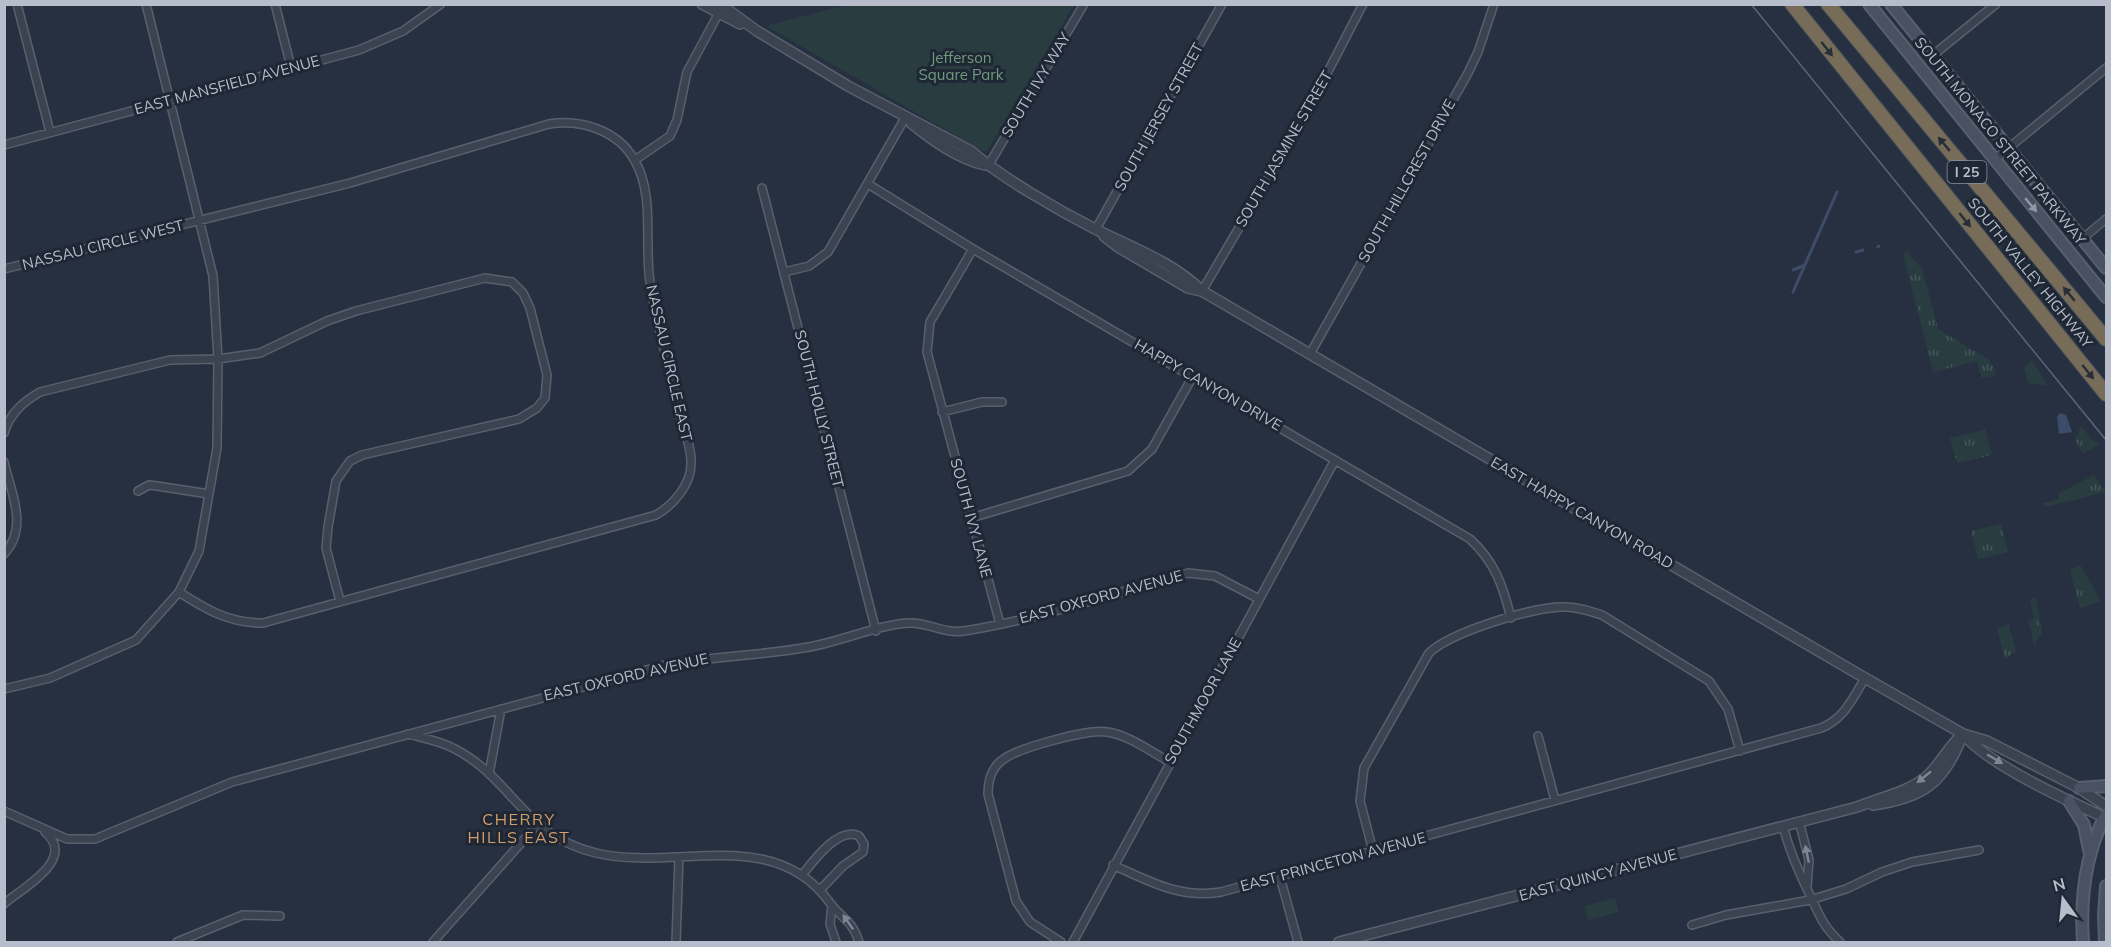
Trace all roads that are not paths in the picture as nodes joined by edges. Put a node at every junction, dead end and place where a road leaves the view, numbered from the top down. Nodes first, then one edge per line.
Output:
1 (17, 4) edge
2 (146, 4) edge
3 (275, 4) edge
4 (441, 4) edge
5 (702, 4) edge
6 (1084, 4) edge
7 (1222, 4) edge
8 (1363, 4) edge
9 (1494, 4) edge
10 (1792, 4) edge
11 (1828, 4) edge
12 (1869, 4) edge
13 (1891, 4) edge
14 (1996, 4) edge
15 (720, 8) edge
16 (1932, 56) junction
17 (291, 67) junction
18 (2106, 68) edge
19 (171, 100) junction
20 (905, 118) junction
21 (50, 132) junction
22 (4, 145) edge
23 (2008, 148) junction
24 (635, 160) junction
25 (1994, 160) junction
26 (988, 166) junction
27 (868, 184) junction
28 (762, 188) dead end
29 (2106, 219) edge
30 (201, 220) junction
31 (1096, 229) junction
32 (2082, 238) junction
33 (973, 249) junction
34 (2106, 268) edge
35 (4, 269) edge
36 (784, 272) junction
37 (1202, 291) junction
38 (2106, 297) edge
39 (2106, 339) edge
40 (1310, 354) junction
41 (218, 359) junction
42 (1192, 376) junction
43 (2106, 394) edge
44 (1002, 402) dead end
45 (942, 412) junction
46 (4, 433) edge
47 (1335, 460) junction
48 (4, 462) edge
49 (138, 491) dead end
50 (209, 494) junction
51 (971, 518) junction
52 (4, 554) edge
53 (179, 592) junction
54 (1259, 599) junction
55 (340, 601) junction
56 (1511, 618) junction
57 (1000, 624) junction
58 (876, 631) junction
59 (1864, 678) junction
60 (4, 689) edge
61 (501, 709) junction
62 (408, 734) junction
63 (1963, 734) junction
64 (1538, 736) dead end
65 (1740, 751) junction
66 (1170, 762) junction
67 (489, 774) junction
68 (2106, 786) edge
69 (2079, 788) junction
70 (1555, 800) junction
71 (2069, 801) junction
72 (2106, 806) edge
73 (4, 811) edge
74 (2106, 816) edge
75 (1799, 821) junction
76 (537, 825) junction
77 (1783, 826) junction
78 (43, 830) junction
79 (1979, 850) dead end
80 (1373, 851) junction
81 (679, 857) junction
82 (2088, 859) junction
83 (1113, 866) junction
84 (803, 874) junction
85 (1280, 877) junction
86 (2106, 886) edge
87 (1807, 887) junction
88 (822, 889) junction
89 (1810, 900) junction
90 (4, 904) edge
91 (832, 905) junction
92 (280, 916) dead end
93 (1692, 925) dead end
94 (177, 942) edge
95 (433, 942) edge
96 (676, 942) edge
97 (836, 942) edge
98 (859, 942) edge
99 (1061, 942) edge
100 (1073, 942) edge
101 (1298, 942) edge
102 (1339, 942) edge
103 (1840, 942) edge
104 (2083, 942) edge
105 (2105, 942) edge

1 - 21 street
2 - 19 street
3 - 17 street
4 - 17 street, EAST MANSFIELD AVENUE
5 - 15 street, EAST HAPPY CANYON ROAD
6 - 26 street, SOUTH IVY WAY
7 - 31 street, SOUTH JERSEY STREET
8 - 37 street, SOUTH JASMINE STREET
9 - 40 street, SOUTH HILLCREST DRIVE
10 -> 43 highway, SOUTH VALLEY HIGHWAY / I 25
39 -> 11 highway, SOUTH VALLEY HIGHWAY / I 25
12 - 25 main road, SOUTH MONACO STREET PARKWAY
13 - 16 main road, SOUTH MONACO STREET PARKWAY
14 - 16 street
15 - 20 street, EAST HAPPY CANYON ROAD
15 - 24 street
16 - 23 main road, SOUTH MONACO STREET PARKWAY
17 - 19 street, EAST MANSFIELD AVENUE
18 - 23 street
19 - 21 street, EAST MANSFIELD AVENUE
19 - 30 street
20 - 26 street, EAST HAPPY CANYON ROAD
20 - 27 street
21 - 22 street, EAST MANSFIELD AVENUE
23 - 25 street
23 - 32 main road, SOUTH MONACO STREET PARKWAY
24 - 30 street, NASSAU CIRCLE EAST
24 - 55 street, NASSAU CIRCLE EAST
25 -> 38 main road, SOUTH MONACO STREET PARKWAY
26 - 31 street, EAST HAPPY CANYON ROAD
27 - 33 street, HAPPY CANYON DRIVE
27 - 36 street
28 - 36 street, SOUTH HOLLY STREET
29 - 32 street
30 - 35 street, NASSAU CIRCLE WEST
30 - 41 street
31 - 37 street, EAST HAPPY CANYON ROAD
32 - 34 main road, SOUTH MONACO STREET PARKWAY
33 - 42 street, HAPPY CANYON DRIVE
33 - 45 street, SOUTH IVY LANE
36 - 58 street, SOUTH HOLLY STREET
37 - 40 street, EAST HAPPY CANYON ROAD
40 - 59 street, EAST HAPPY CANYON ROAD
41 - 46 street
41 - 50 street
41 - 55 street
42 - 47 street, HAPPY CANYON DRIVE
42 - 51 street
44 - 45 street
45 - 51 street, SOUTH IVY LANE
47 - 54 street, SOUTHMOOR LANE
47 - 56 street, HAPPY CANYON DRIVE
48 - 52 street
49 - 50 street
50 - 53 street
51 - 57 street, SOUTH IVY LANE
53 - 55 street, NASSAU CIRCLE EAST
53 - 60 street
54 - 57 street, EAST OXFORD AVENUE
54 - 66 street, SOUTHMOOR LANE
56 - 65 street
56 - 80 street
57 - 58 street, EAST OXFORD AVENUE
58 - 61 street, EAST OXFORD AVENUE
59 - 63 street, EAST HAPPY CANYON ROAD
59 - 65 street, EAST PRINCETON AVENUE
61 - 62 street, EAST OXFORD AVENUE
61 - 67 street
62 - 67 street
62 - 78 street, EAST OXFORD AVENUE
63 - 69 street, EAST HAPPY CANYON ROAD
63 -> 71 street, EAST HAPPY CANYON ROAD
63 - 75 street, EAST QUINCY AVENUE
64 - 70 street
65 - 70 street, EAST PRINCETON AVENUE
66 - 83 street, SOUTHMOOR LANE
66 - 99 street
67 - 76 street
68 - 69 main road
69 - 72 street, EAST HAPPY CANYON ROAD
70 - 80 street, EAST PRINCETON AVENUE
71 - 74 street, EAST HAPPY CANYON ROAD
71 - 82 main road
73 - 78 street, EAST OXFORD AVENUE
74 - 82 main road
75 - 77 street, EAST QUINCY AVENUE
87 -> 75 street
76 - 81 street
76 - 95 street
77 - 87 street
77 - 102 street, EAST QUINCY AVENUE
78 - 90 street
79 - 89 street
80 - 85 street, EAST PRINCETON AVENUE
81 - 84 street
81 - 96 street
82 - 104 main road
83 - 85 street, EAST PRINCETON AVENUE
83 - 100 street, SOUTHMOOR LANE
84 - 88 street
84 - 88 street
85 - 101 street
86 - 105 main road
87 - 89 street
88 - 91 street
89 - 93 street
89 - 103 street
91 - 97 street
98 -> 91 street
92 - 94 street

